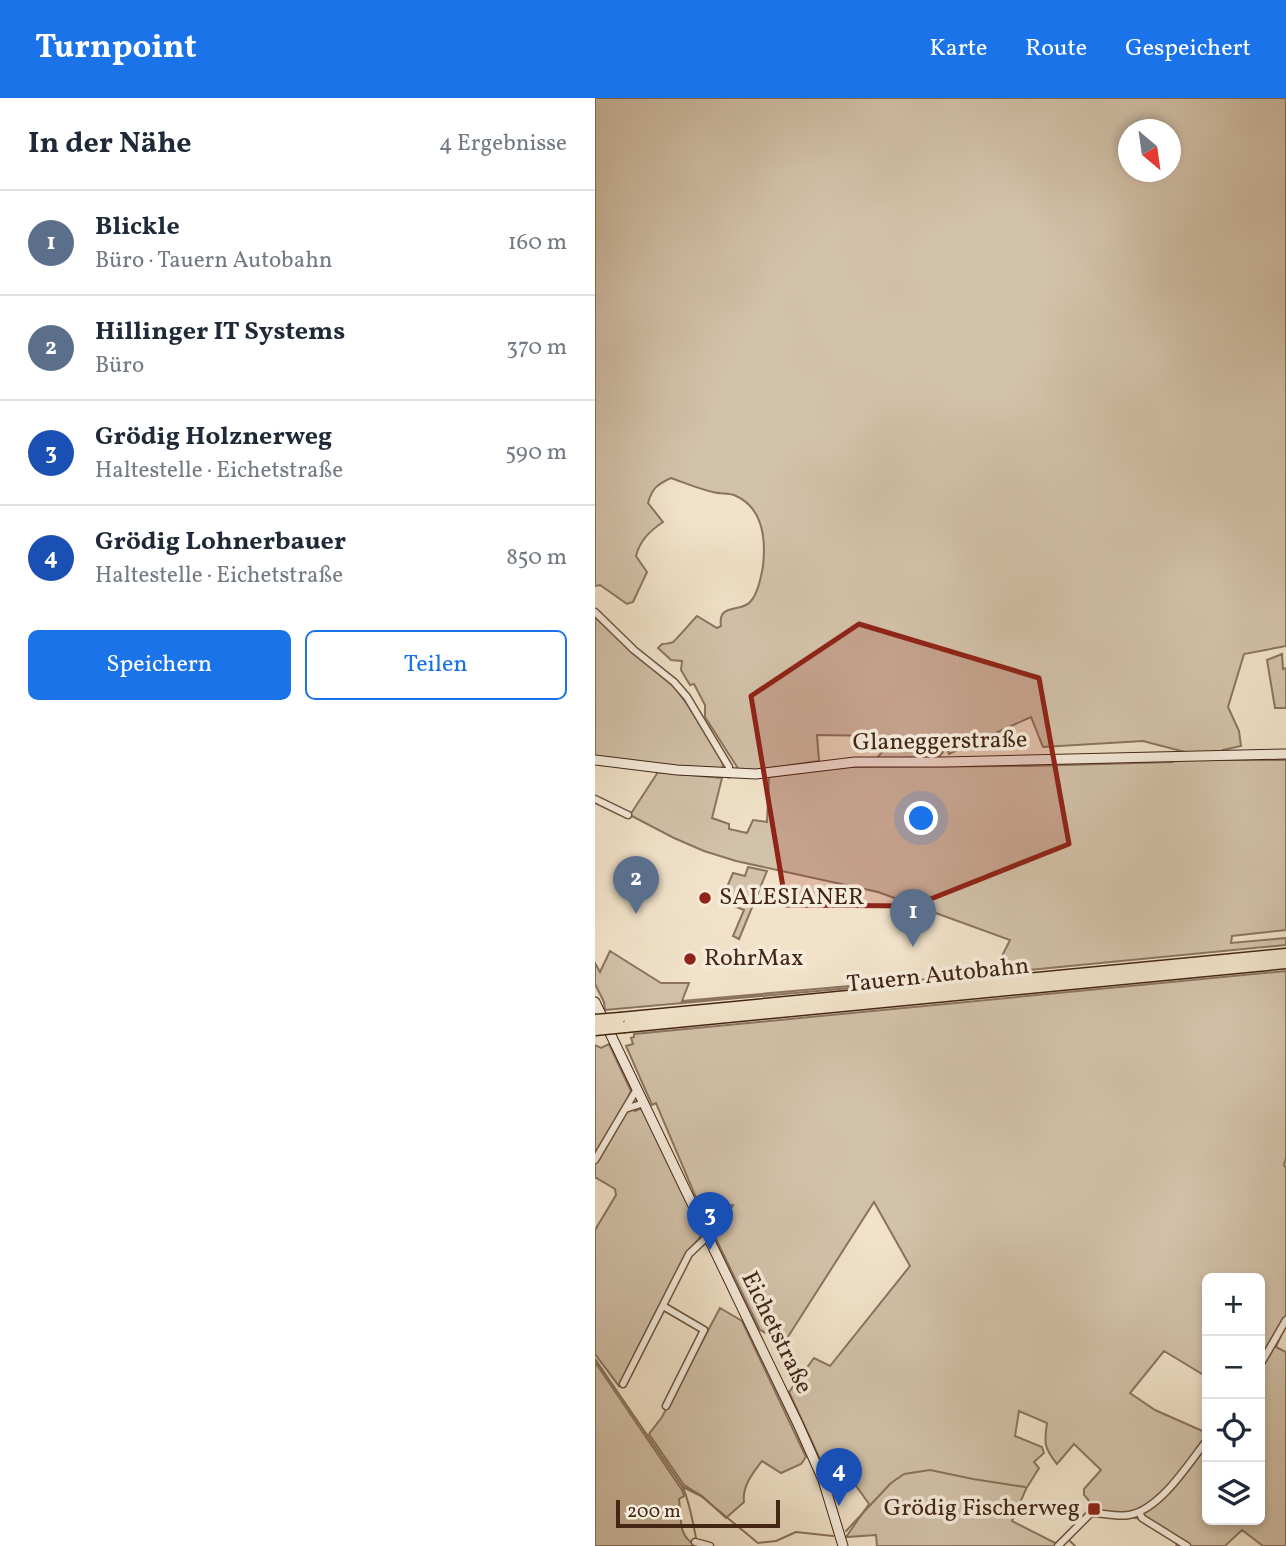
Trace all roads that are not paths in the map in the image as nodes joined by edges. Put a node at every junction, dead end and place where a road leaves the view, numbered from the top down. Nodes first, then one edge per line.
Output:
1 (595, 612) edge
2 (1286, 754) edge
3 (595, 760) edge
4 (729, 774) junction
5 (595, 799) edge
6 (628, 816) dead end
7 (1286, 954) edge
8 (1286, 963) edge
9 (595, 1002) edge
10 (595, 1020) edge
11 (622, 1022) junction
12 (595, 1030) edge
13 (637, 1088) junction
14 (644, 1103) junction
15 (625, 1109) junction
16 (595, 1160) edge
17 (708, 1236) junction
18 (663, 1306) junction
19 (1286, 1320) edge
20 (1265, 1356) edge
21 (622, 1384) dead end
22 (666, 1406) dead end
23 (1202, 1446) edge
24 (1139, 1512) junction
25 (697, 1542) dead end
26 (710, 1546) edge
27 (842, 1546) edge
28 (1058, 1546) edge
29 (1187, 1546) edge

1 - 4 street
2 - 4 street, Glaneggerstraße
3 - 4 street, Glaneggerstraße
5 - 6 street
7 - 11 highway, Tauern Autobahn
8 - 11 highway, Tauern Autobahn
9 - 13 street, Eichetstraße
10 - 11 highway, Tauern Autobahn, bridge
11 - 12 highway, Tauern Autobahn, bridge
13 - 14 street, Eichetstraße
13 - 15 street
14 - 15 street
14 - 17 street, Eichetstraße
15 - 16 street
17 - 18 street
17 - 27 street, Eichetstraße
18 - 21 street
18 - 22 street
19 - 20 street
23 - 24 street
24 - 28 street
24 - 29 street
25 - 26 street

